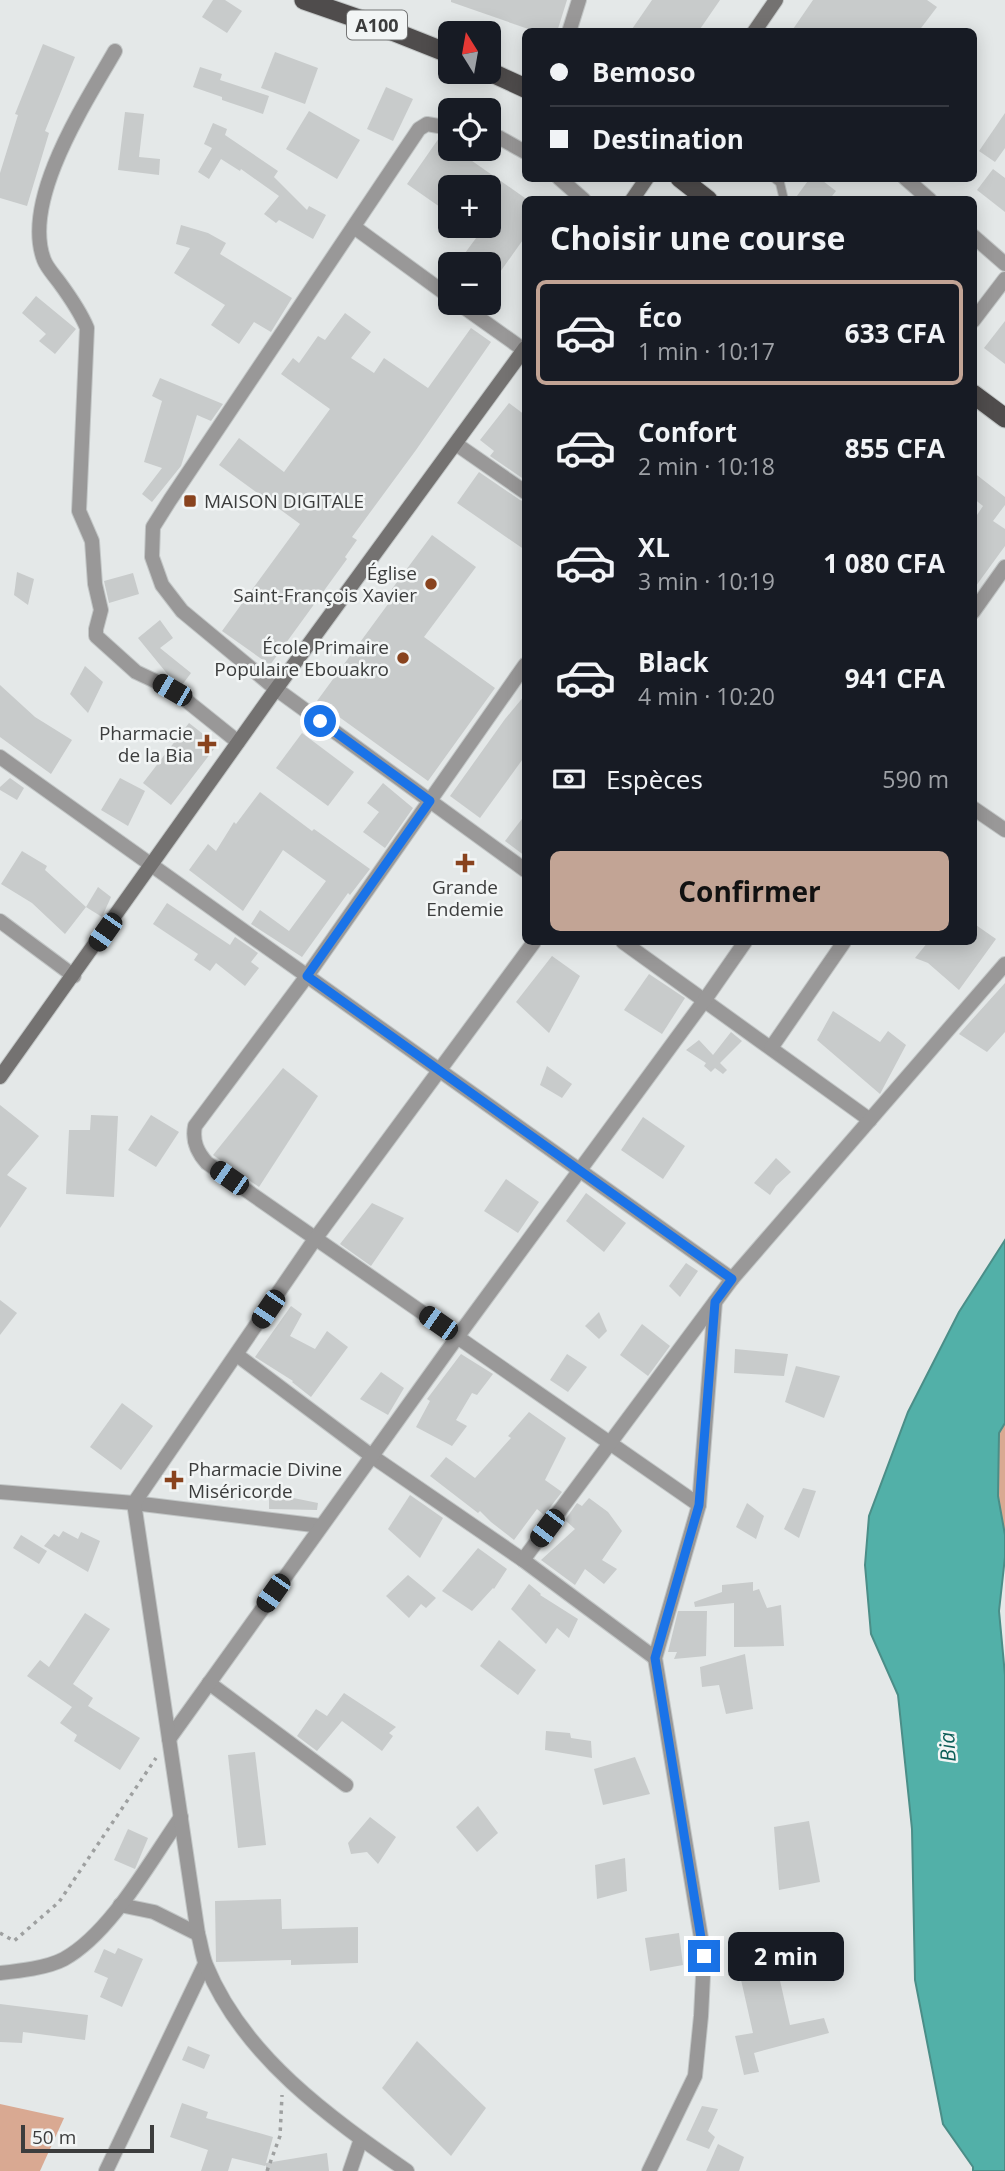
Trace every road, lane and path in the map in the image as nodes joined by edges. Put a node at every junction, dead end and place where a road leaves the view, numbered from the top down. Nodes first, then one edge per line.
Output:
1 (304, 0) edge
2 (579, 0) edge
3 (776, 0) edge
4 (570, 28) edge
5 (757, 28) edge
6 (438, 49) edge
7 (115, 51) dead end
8 (501, 77) edge
9 (522, 87) edge
10 (438, 126) edge
11 (501, 139) edge
12 (522, 150) edge
13 (564, 182) edge
14 (910, 182) edge
15 (579, 196) edge
16 (925, 196) edge
17 (354, 227) junction
18 (977, 240) edge
19 (1005, 264) edge
20 (1005, 279) edge
21 (438, 287) edge
22 (475, 315) edge
23 (977, 316) edge
24 (522, 348) edge
25 (522, 352) edge
26 (977, 397) edge
27 (1005, 418) edge
28 (456, 444) junction
29 (522, 490) edge
30 (1005, 567) edge
31 (977, 606) edge
32 (522, 669) edge
33 (275, 689) junction
34 (238, 743) junction
35 (0, 757) edge
36 (430, 801) junction
37 (977, 811) edge
38 (1005, 830) edge
39 (151, 865) junction
40 (522, 868) edge
41 (0, 921) edge
42 (532, 945) edge
43 (743, 945) edge
44 (842, 945) edge
45 (640, 946) edge
46 (1005, 964) edge
47 (74, 976) junction
48 (307, 976) junction
49 (704, 1001) junction
50 (771, 1048) junction
51 (440, 1071) junction
52 (0, 1077) edge
53 (870, 1120) junction
54 (579, 1172) junction
55 (316, 1240) junction
56 (732, 1279) junction
57 (715, 1302) junction
58 (458, 1336) junction
59 (237, 1355) junction
60 (610, 1443) junction
61 (373, 1457) junction
62 (0, 1492) edge
63 (134, 1503) junction
64 (699, 1505) junction
65 (321, 1526) junction
66 (523, 1560) junction
67 (655, 1658) junction
68 (209, 1683) junction
69 (169, 1739) junction
70 (346, 1785) dead end
71 (181, 1817) junction
72 (120, 1905) junction
73 (0, 1933) edge
74 (198, 1934) junction
75 (205, 1964) junction
76 (0, 1973) edge
77 (283, 2076) junction
78 (361, 2139) junction
79 (106, 2171) edge
80 (267, 2171) edge
81 (350, 2171) edge
82 (407, 2171) edge
83 (649, 2171) edge

1 - 6 highway, A100
2 - 4 street
3 - 5 main road
7 - 34 street
8 - 9 highway
10 - 17 street
11 - 12 street
13 - 15 street
14 - 16 street
17 - 21 street
17 - 33 street
18 - 19 street
20 - 23 street
22 - 24 street
25 - 28 main road
26 - 27 highway
28 - 29 street
28 - 33 main road
30 - 31 street
32 - 36 street
33 - 34 main road
33 - 36 street
34 - 39 main road
35 - 39 street
36 - 40 street
36 - 48 street
37 - 38 street
39 - 47 main road
39 - 48 street
41 - 47 street
42 - 51 street
43 - 49 street
44 - 50 street
45 - 49 street
46 - 53 street
47 - 52 main road
48 - 51 street
48 - 55 street
49 - 50 street
49 - 54 street
50 - 53 street
51 - 54 street
51 - 55 street
53 - 56 street
54 - 56 street
54 - 58 street
55 - 58 street
55 - 59 street
56 - 57 street
57 - 60 street
57 - 64 street
58 - 60 street
58 - 61 street
59 - 61 street
59 - 63 street
60 - 64 street
60 - 66 street
61 - 65 street
61 - 66 street
62 - 63 street
63 - 65 street
63 - 69 street
64 - 67 street
65 - 68 street
66 - 67 street
67 - 83 street
68 - 69 street
68 - 70 street
69 - 71 street
69 - 73 path
71 - 72 street
71 - 74 street
72 - 74 street
72 - 76 street
74 - 75 street
75 - 77 street
75 - 79 street
77 - 78 street
77 - 80 path
78 - 81 street
78 - 82 street

